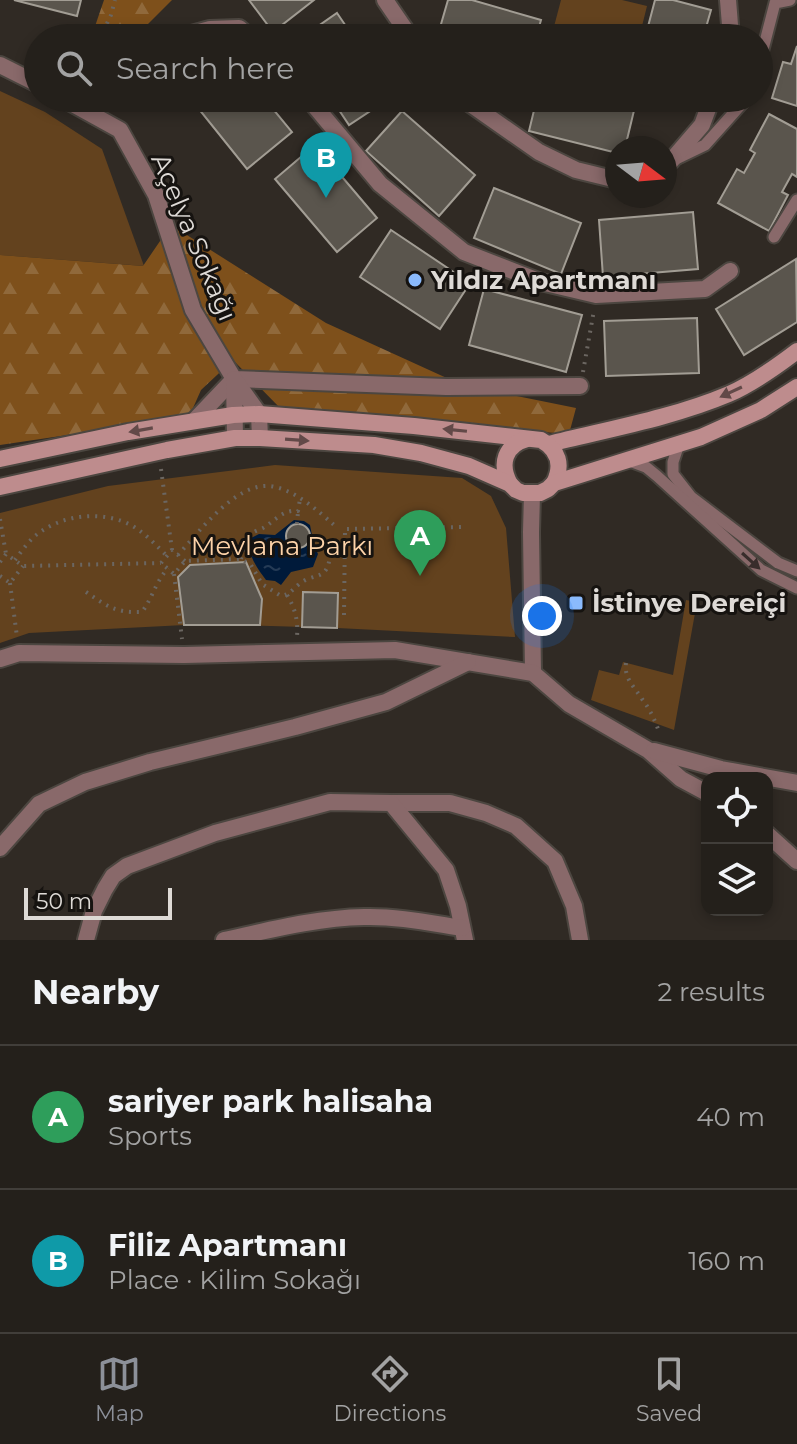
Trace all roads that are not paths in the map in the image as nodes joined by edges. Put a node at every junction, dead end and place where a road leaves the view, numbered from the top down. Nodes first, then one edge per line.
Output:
1 (385, 0) edge
2 (728, 0) edge
3 (790, 0) edge
4 (401, 24) edge
5 (730, 24) edge
6 (770, 24) edge
7 (0, 65) edge
8 (24, 77) edge
9 (90, 112) edge
10 (320, 112) edge
11 (482, 112) edge
12 (707, 112) edge
13 (734, 112) edge
14 (677, 153) edge
15 (677, 159) edge
16 (605, 177) edge
17 (797, 200) edge
18 (774, 237) dead end
19 (730, 271) dead end
20 (797, 351) edge
21 (234, 379) junction
22 (580, 386) road end
23 (797, 387) edge
24 (259, 414) junction
25 (233, 415) junction
26 (194, 421) junction
27 (235, 438) junction
28 (260, 438) junction
29 (541, 441) junction
30 (679, 444) junction
31 (0, 459) edge
32 (626, 459) junction
33 (554, 483) junction
34 (510, 484) junction
35 (0, 487) edge
36 (532, 494) junction
37 (797, 571) edge
38 (797, 588) edge
39 (0, 659) edge
40 (468, 662) junction
41 (533, 673) junction
42 (648, 750) junction
43 (797, 783) edge
44 (701, 790) edge
45 (391, 803) junction
46 (773, 839) edge
47 (0, 848) edge
48 (797, 861) edge
49 (464, 934) edge
50 (86, 940) edge
51 (224, 940) edge
52 (580, 940) edge

1 - 4 street
2 - 5 street
3 - 6 lane
7 - 8 street
9 - 21 street, Açelya Sokağı
10 - 19 street
11 - 16 street
12 - 14 street
13 - 15 lane
17 - 18 lane
20 -> 29 main road
21 - 22 street
21 - 24 street, Açelya Sokağı
21 - 25 street
21 - 26 street
23 - 30 main road
24 - 25 main road
24 - 28 street
29 -> 24 main road
25 - 26 main road
25 - 27 street
26 -> 31 main road
27 - 28 main road
27 - 35 main road
28 -> 34 main road
29 - 33 main road
29 - 34 main road
30 - 32 main road
30 - 37 lane
32 - 33 main road
32 -> 38 lane
33 - 36 main road
34 - 36 main road
36 - 41 street
39 - 40 street
40 - 41 street
40 - 47 street
41 - 42 street
42 - 43 street
42 - 44 street
45 - 49 street
45 - 50 street
45 - 52 street
46 - 48 street
49 - 51 street

